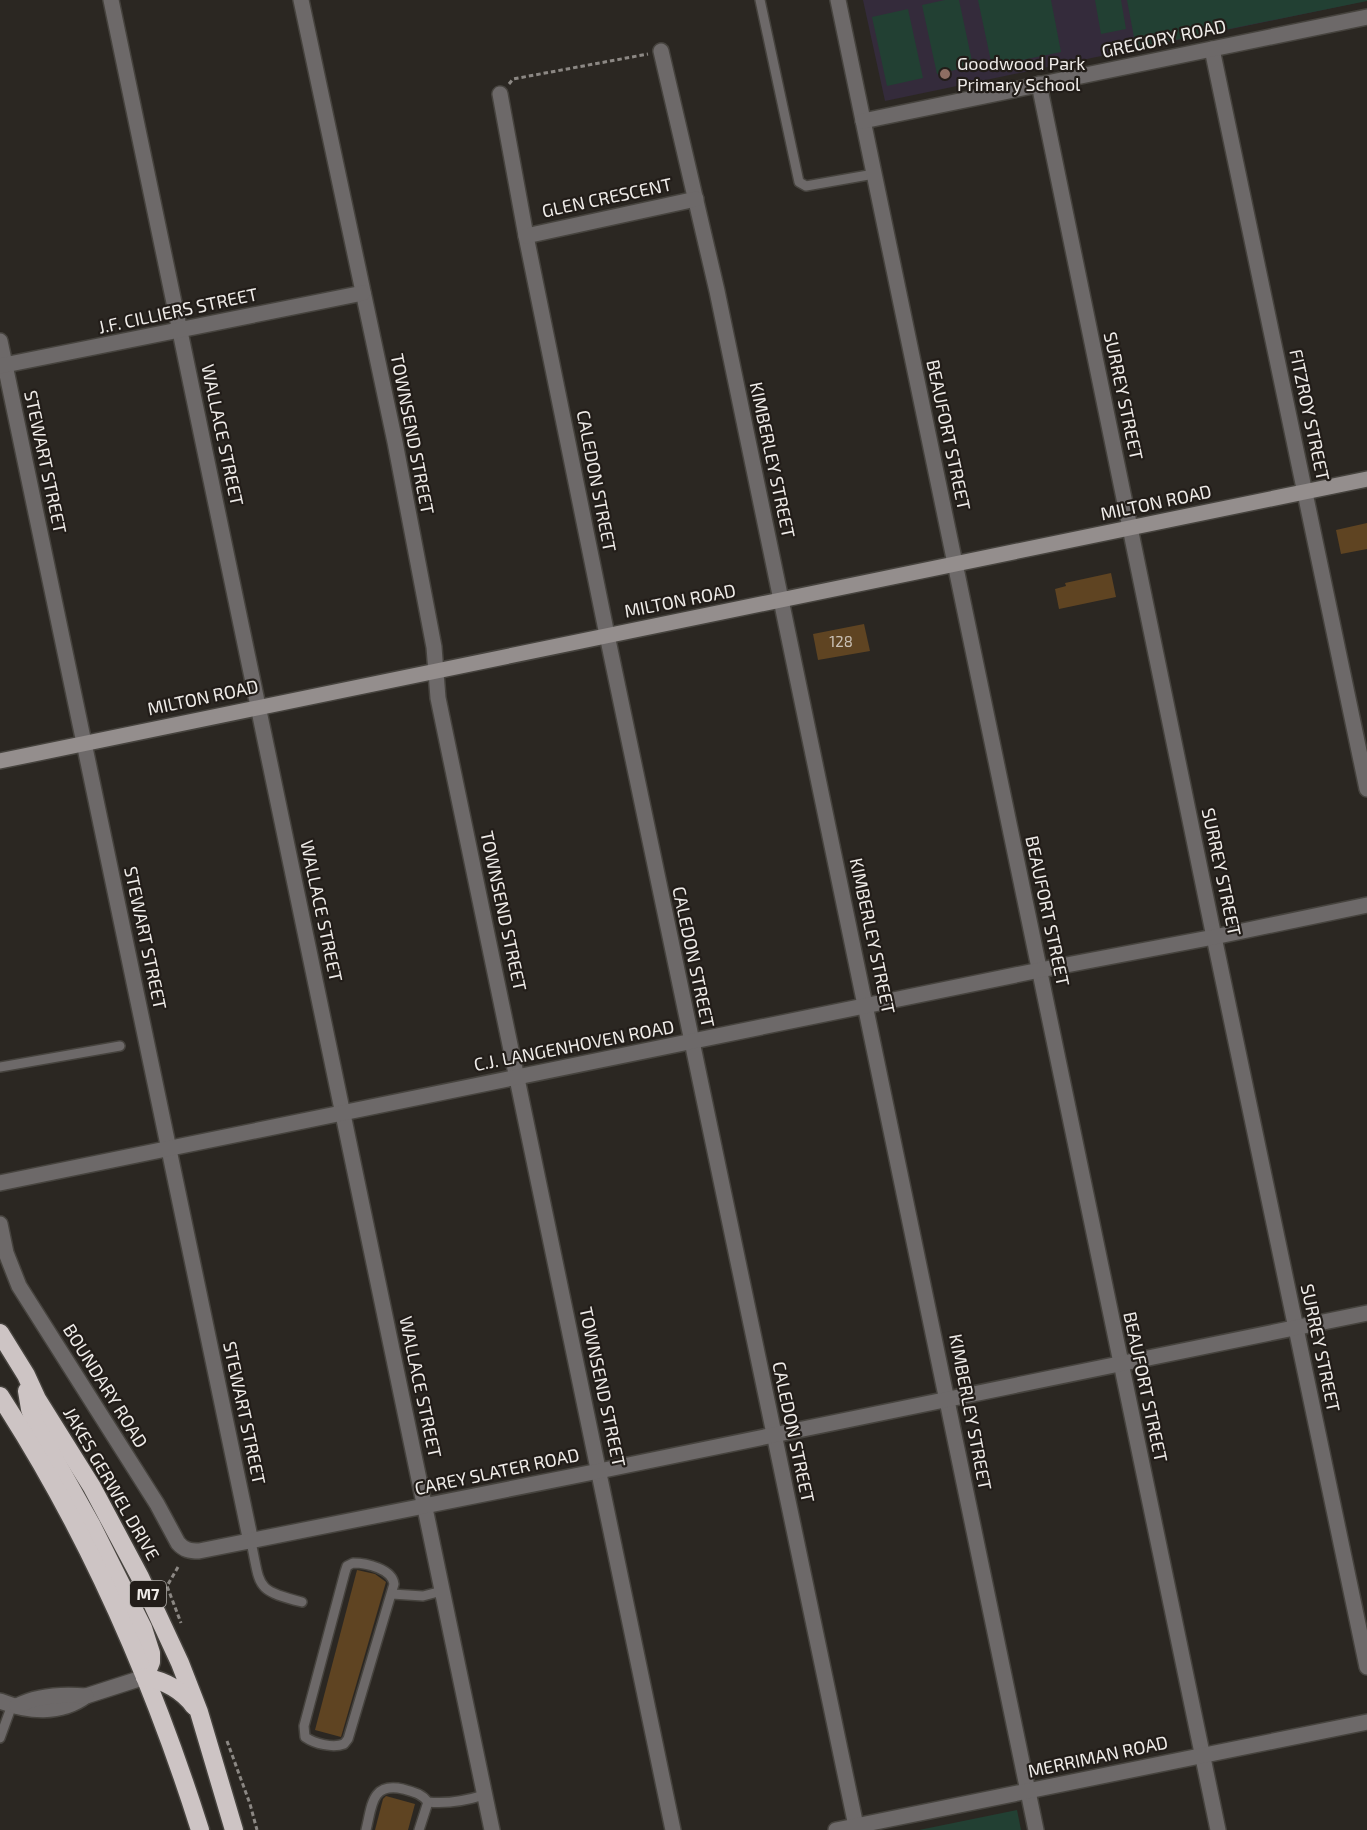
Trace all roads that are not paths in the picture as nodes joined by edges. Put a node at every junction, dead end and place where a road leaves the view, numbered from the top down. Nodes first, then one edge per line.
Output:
1 (111, 0) edge
2 (301, 0) edge
3 (760, 0) edge
4 (838, 0) edge
5 (1367, 17) edge
6 (1212, 49) junction
7 (662, 51) road end
8 (1039, 84) junction
9 (500, 94) road end
10 (863, 121) junction
11 (874, 174) junction
12 (696, 199) junction
13 (526, 236) junction
14 (363, 293) junction
15 (180, 330) junction
16 (0, 341) edge
17 (2, 365) edge
18 (1367, 479) edge
19 (1305, 492) junction
20 (1130, 529) junction
21 (955, 564) junction
22 (780, 600) junction
23 (607, 635) junction
24 (435, 671) junction
25 (258, 706) junction
26 (84, 743) junction
27 (0, 761) edge
28 (1367, 789) edge
29 (1367, 905) edge
30 (1214, 937) junction
31 (1040, 970) junction
32 (867, 1006) junction
33 (691, 1043) junction
34 (120, 1046) dead end
35 (0, 1067) edge
36 (518, 1078) junction
37 (343, 1113) junction
38 (168, 1149) junction
39 (0, 1183) edge
40 (0, 1224) edge
41 (1367, 1313) edge
42 (1295, 1328) junction
43 (0, 1334) edge
44 (1120, 1365) junction
45 (26, 1375) junction
46 (0, 1396) edge
47 (948, 1398) junction
48 (774, 1435) junction
49 (599, 1471) junction
50 (424, 1507) junction
51 (251, 1542) junction
52 (199, 1551) joint
53 (442, 1591) junction
54 (392, 1594) junction
55 (302, 1602) dead end
56 (1367, 1667) edge
57 (146, 1677) junction
58 (10, 1704) edge
59 (199, 1712) junction
60 (1367, 1722) edge
61 (0, 1738) edge
62 (1203, 1756) junction
63 (1028, 1792) junction
64 (484, 1795) junction
65 (428, 1802) junction
66 (856, 1826) junction
67 (200, 1830) edge
68 (234, 1830) edge
69 (366, 1830) edge
70 (419, 1830) edge
71 (492, 1830) edge
72 (673, 1830) edge
73 (836, 1830) edge
74 (1036, 1830) edge
75 (1218, 1830) edge

1 - 15 street, WALLACE STREET
2 - 14 street, TOWNSEND STREET
3 - 11 lane
4 - 10 street, BEAUFORT STREET
5 - 6 street, GREGORY ROAD
6 - 8 street, GREGORY ROAD
6 - 19 street, FITZROY STREET
7 - 12 street, KIMBERLEY STREET
8 - 10 street, GREGORY ROAD
8 - 20 street, SURREY STREET
9 - 13 street, CALEDON STREET
10 - 11 street, BEAUFORT STREET
11 - 21 street, BEAUFORT STREET
12 - 13 street, GLEN CRESCENT
12 - 22 street, KIMBERLEY STREET
13 - 23 street, CALEDON STREET
14 - 15 street, J.F. CILLIERS STREET
14 - 24 street, TOWNSEND STREET
15 - 17 street, J.F. CILLIERS STREET
15 - 25 street, WALLACE STREET
16 - 17 street, STEWART STREET
17 - 26 street, STEWART STREET
18 - 19 street, MILTON ROAD
19 - 20 street, MILTON ROAD
19 - 28 street, FITZROY STREET
20 - 21 street, MILTON ROAD
20 - 30 street, SURREY STREET
21 - 22 street, MILTON ROAD
21 - 31 street, BEAUFORT STREET
22 - 23 street, MILTON ROAD
22 - 32 street, KIMBERLEY STREET
23 - 24 street, MILTON ROAD
23 - 33 street, CALEDON STREET
24 - 25 street, MILTON ROAD
24 - 36 street, TOWNSEND STREET
25 - 26 street, MILTON ROAD
25 - 37 street, WALLACE STREET
26 - 27 street, MILTON ROAD
26 - 38 street, STEWART STREET
29 - 30 street, C.J. LANGENHOVEN ROAD
30 - 31 street, C.J. LANGENHOVEN ROAD
30 - 42 street, SURREY STREET
31 - 32 street, C.J. LANGENHOVEN ROAD
31 - 44 street, BEAUFORT STREET
32 - 33 street, C.J. LANGENHOVEN ROAD
32 - 47 street, KIMBERLEY STREET
33 - 36 street, C.J. LANGENHOVEN ROAD
33 - 48 street, CALEDON STREET
34 - 35 lane
36 - 37 street, C.J. LANGENHOVEN ROAD
36 - 49 street, TOWNSEND STREET
37 - 38 street, C.J. LANGENHOVEN ROAD
37 - 50 street, WALLACE STREET
38 - 39 street, C.J. LANGENHOVEN ROAD
38 - 51 street, STEWART STREET
40 - 52 street, BOUNDARY ROAD
41 - 42 street, CAREY SLATER ROAD
42 - 44 street, CAREY SLATER ROAD
42 - 56 street, SURREY STREET
43 - 45 highway, JAKES GERWEL DRIVE / M7
44 - 47 street, CAREY SLATER ROAD
44 - 62 street, BEAUFORT STREET
45 - 57 highway
45 - 59 highway, JAKES GERWEL DRIVE / M7
46 - 57 highway, M7
47 - 48 street, CAREY SLATER ROAD
47 - 63 street, KIMBERLEY STREET
48 - 49 street, CAREY SLATER ROAD
48 - 66 street, CALEDON STREET
49 - 50 street, CAREY SLATER ROAD
49 - 72 street, TOWNSEND STREET
50 - 51 street, CAREY SLATER ROAD
50 - 53 street, WALLACE STREET
51 - 52 street, CAREY SLATER ROAD
51 - 55 lane
53 - 54 lane
53 - 64 street, WALLACE STREET
54 - 54 lane
57 - 58 street
57 - 59 highway
57 - 67 highway, M7
58 - 61 lane
59 - 68 highway, JAKES GERWEL DRIVE / M7
60 - 62 street, MERRIMAN ROAD
62 - 63 street, MERRIMAN ROAD
62 - 75 street, BEAUFORT STREET
63 - 66 street, MERRIMAN ROAD
63 - 74 street, KIMBERLEY STREET
64 - 65 lane
64 - 71 street, WALLACE STREET
65 - 69 lane
65 - 70 lane
66 - 73 street, MERRIMAN ROAD

